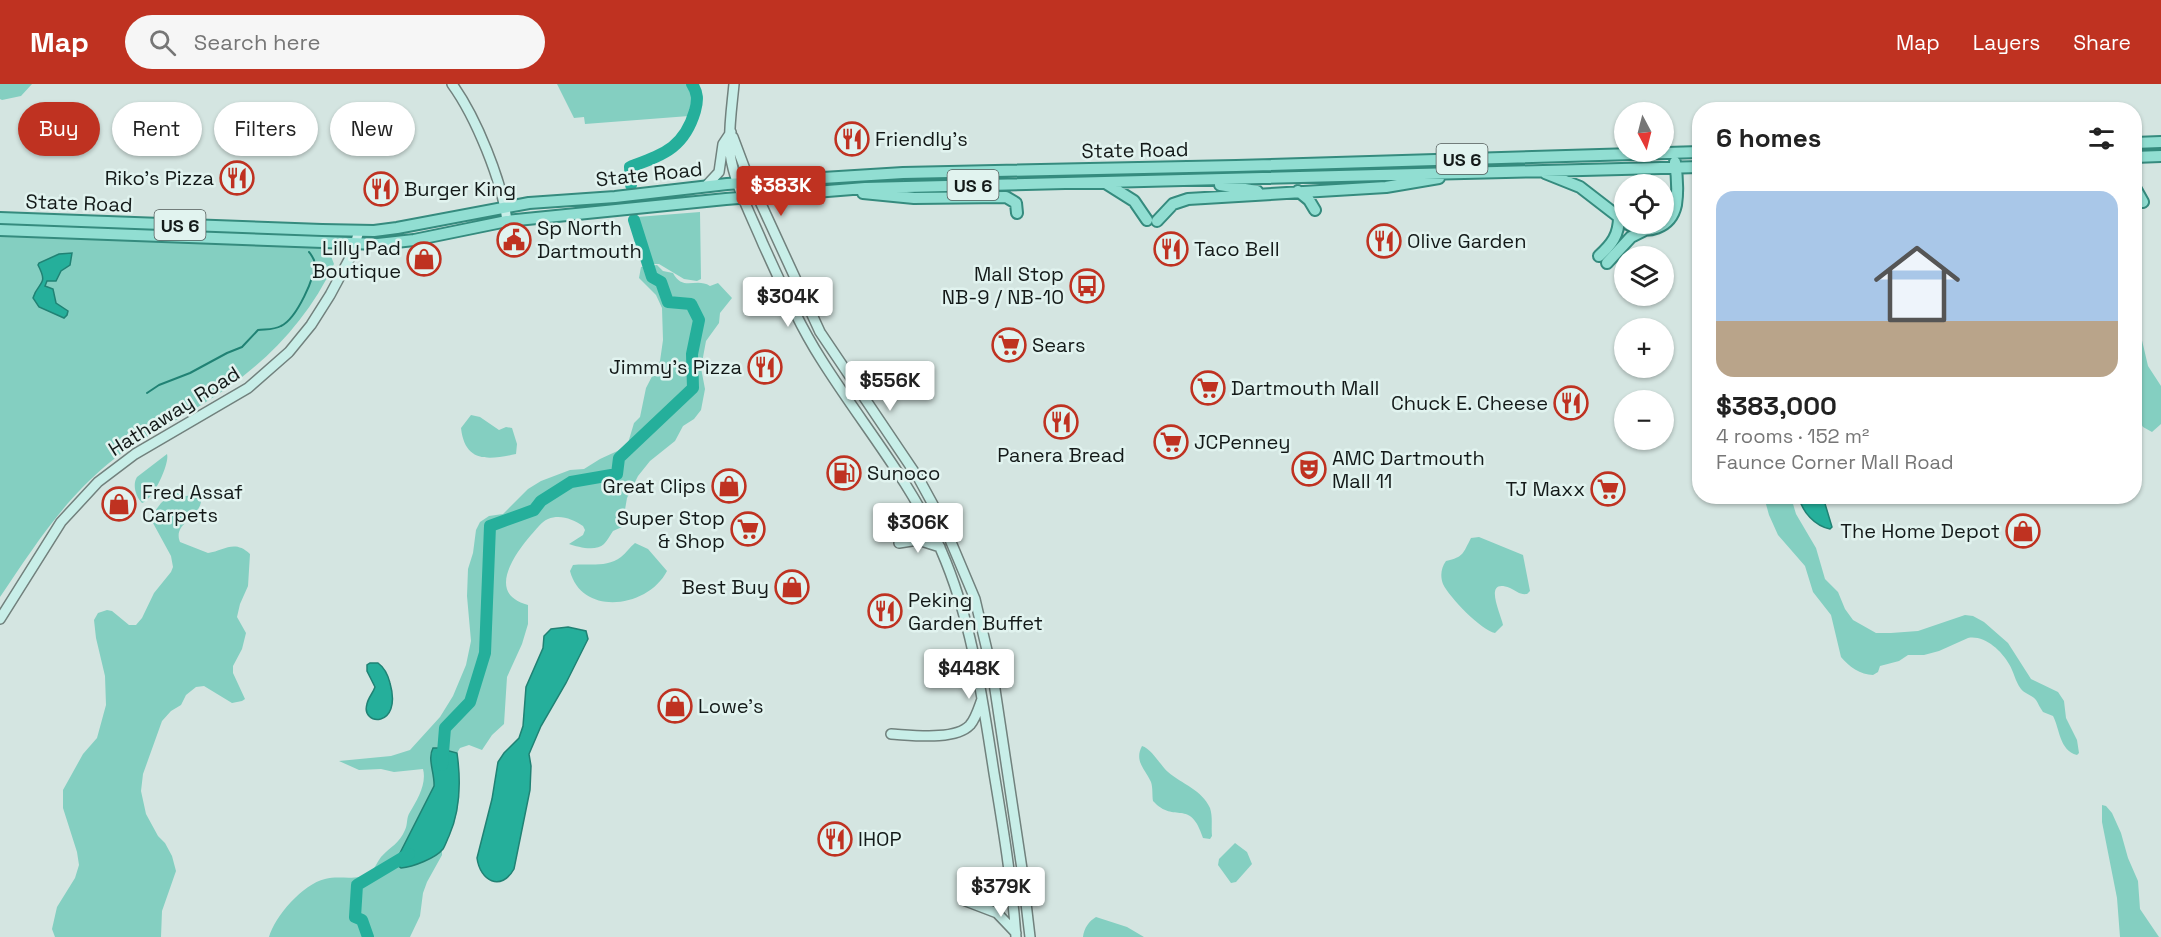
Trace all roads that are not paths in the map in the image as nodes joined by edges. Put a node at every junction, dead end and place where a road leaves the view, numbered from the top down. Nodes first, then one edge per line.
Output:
1 (452, 84) edge
2 (734, 84) edge
3 (731, 132) junction
4 (2161, 142) edge
5 (2142, 143) edge
6 (1692, 152) edge
7 (1674, 153) edge
8 (1614, 155) edge
9 (2161, 156) edge
10 (2142, 157) edge
11 (1674, 158) edge
12 (1676, 167) junction
13 (1692, 167) edge
14 (1536, 170) junction
15 (1469, 172) junction
16 (1198, 181) junction
17 (739, 183) junction
18 (751, 183) junction
19 (1104, 183) junction
20 (706, 186) junction
21 (842, 190) junction
22 (1327, 190) junction
23 (1298, 191) junction
24 (1270, 194) junction
25 (757, 196) junction
26 (744, 197) junction
27 (505, 207) junction
28 (1674, 210) edge
29 (1017, 213) dead end
30 (1614, 213) edge
31 (0, 218) edge
32 (507, 221) junction
33 (86, 222) junction
34 (0, 230) edge
35 (359, 231) junction
36 (86, 233) junction
37 (1617, 234) edge
38 (1637, 234) edge
39 (356, 244) junction
40 (899, 543) dead end
41 (940, 547) junction
42 (0, 619) edge
43 (982, 696) junction
44 (891, 734) dead end
45 (963, 900) dead end
46 (1016, 935) edge
47 (1030, 937) edge

1 - 27 main road
2 - 3 main road
3 - 17 main road
3 - 18 main road
3 - 20 main road
4 - 5 main road
6 - 7 main road, State Road / US 6
8 - 18 main road, State Road / US 6
9 - 10 main road
11 - 12 main road
12 - 13 main road, State Road / US 6
12 - 14 main road, State Road / US 6
12 - 28 main road
14 - 15 main road, State Road / US 6
14 - 30 main road
15 - 16 main road, State Road / US 6
15 - 22 main road
16 - 19 main road, State Road / US 6
16 - 24 main road
17 - 18 main road, State Road / US 6
17 - 20 main road, State Road / US 6
17 - 26 main road
18 - 25 main road
19 - 21 main road, State Road / US 6
19 - 24 main road
20 - 27 main road, State Road / US 6
21 - 25 main road, State Road / US 6
21 - 29 main road
22 - 23 main road
22 - 23 main road
23 - 24 main road
25 - 26 main road, State Road / US 6
25 - 47 main road
26 - 32 main road, State Road / US 6
26 - 41 main road
27 - 32 main road
27 - 35 main road, State Road / US 6
31 - 33 main road, State Road / US 6
32 - 39 main road, State Road / US 6
33 - 35 main road, State Road / US 6
33 - 36 main road
34 - 36 main road, State Road / US 6
35 - 39 main road, Hathaway Road
36 - 39 main road, State Road / US 6
37 - 38 main road
39 - 42 main road, Hathaway Road
40 - 41 main road
41 - 43 main road
43 - 44 main road
43 - 46 main road
45 - 46 main road

